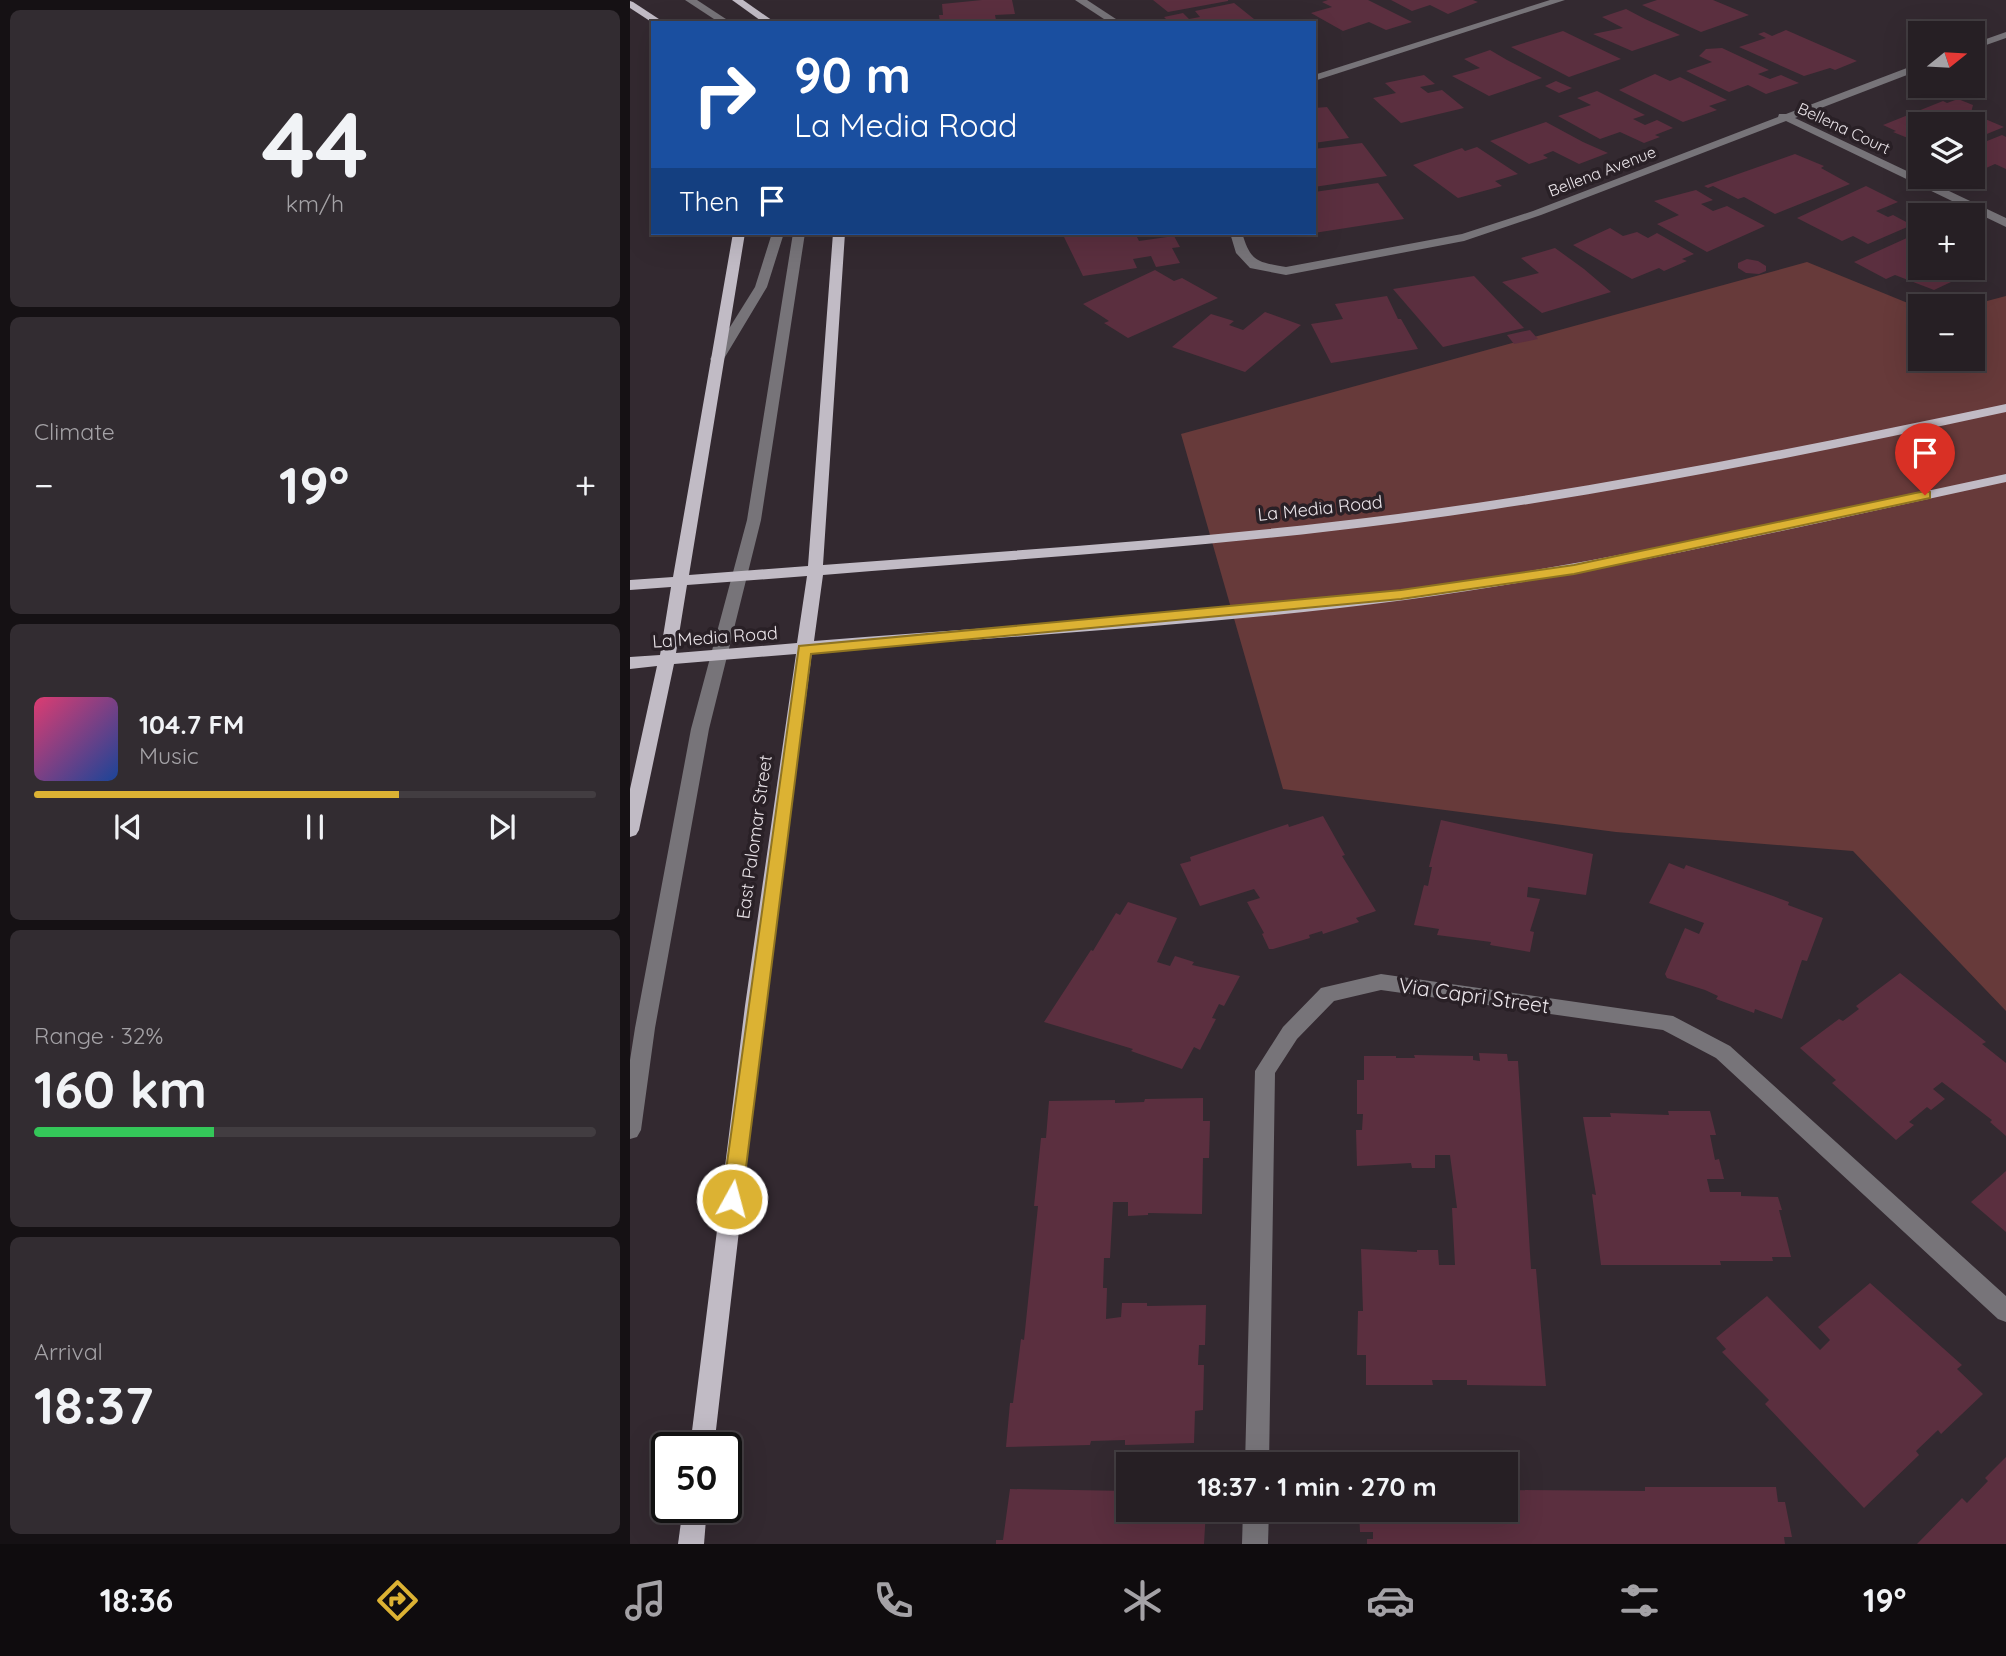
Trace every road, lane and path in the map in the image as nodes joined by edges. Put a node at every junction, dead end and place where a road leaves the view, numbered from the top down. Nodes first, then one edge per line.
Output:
1 (690, 0) edge
2 (737, 0) edge
3 (1080, 0) edge
4 (1560, 0) edge
5 (630, 5) edge
6 (657, 21) edge
7 (724, 21) edge
8 (768, 21) edge
9 (1114, 21) edge
10 (2006, 35) edge
11 (1985, 42) edge
12 (1908, 70) edge
13 (1316, 77) edge
14 (1783, 116) junction
15 (2006, 223) edge
16 (739, 235) edge
17 (777, 235) edge
18 (799, 235) edge
19 (839, 235) edge
20 (1237, 235) edge
21 (717, 359) junction
22 (2006, 408) edge
23 (2006, 478) edge
24 (815, 573) junction
25 (739, 577) junction
26 (680, 580) junction
27 (630, 585) edge
28 (804, 649) junction
29 (719, 655) junction
30 (667, 659) junction
31 (630, 663) edge
32 (630, 830) edge
33 (630, 1130) edge
34 (2006, 1311) edge
35 (704, 1432) edge
36 (1257, 1452) edge
37 (1256, 1522) edge
38 (693, 1523) edge
39 (691, 1544) edge
40 (1255, 1544) edge

1 - 7 street
2 - 8 main road
3 - 9 street
4 - 13 street
5 - 6 main road
10 - 11 street
12 - 14 street, Bellena Avenue
14 - 15 street, Bellena Court
14 - 20 street, Bellena Avenue
16 - 21 main road
17 - 21 street
18 - 25 street
19 - 24 main road, East Palomar Street
21 - 26 main road
22 - 24 main road, La Media Road
23 - 28 main road, La Media Road
24 - 25 main road, La Media Road
24 - 28 main road, East Palomar Street
25 - 26 main road, La Media Road
25 - 29 street
26 - 27 main road, La Media Road
26 - 30 main road
28 - 29 main road, La Media Road
28 - 35 main road, East Palomar Street
29 - 30 main road, La Media Road
29 - 33 street
30 - 31 main road, La Media Road
30 - 32 main road
34 - 36 street, Via Capri Street
37 - 40 street
38 - 39 main road

